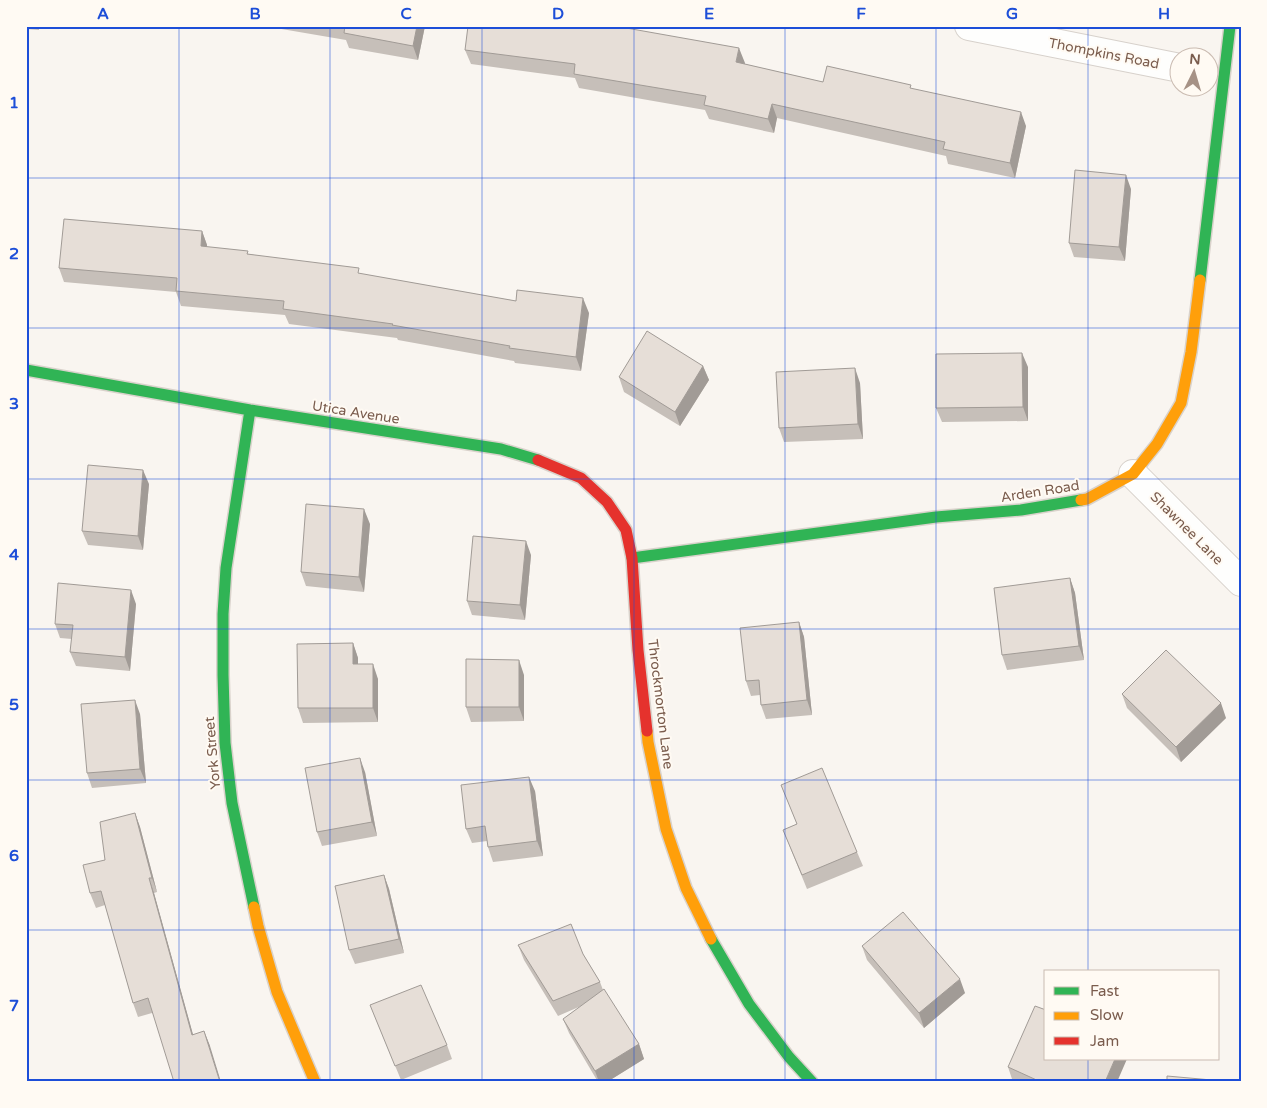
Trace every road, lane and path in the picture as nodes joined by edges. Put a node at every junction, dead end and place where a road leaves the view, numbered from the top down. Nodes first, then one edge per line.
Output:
1 (969, 26) edge
2 (1230, 26) edge
3 (1220, 62) edge
4 (1170, 66) edge
5 (1214, 98) edge
6 (26, 370) edge
7 (250, 410) junction
8 (1133, 474) junction
9 (632, 558) junction
10 (1241, 582) edge
11 (315, 1082) edge
12 (812, 1082) edge

1 - 4 street, Thompkins Road
2 - 3 street, Arden Road
5 - 8 street, Arden Road
6 - 7 street, Utica Avenue
7 - 9 street, Utica Avenue
7 - 11 street, York Street
8 - 9 street, Arden Road
8 - 10 street, Shawnee Lane
9 - 12 street, Throckmorton Lane

